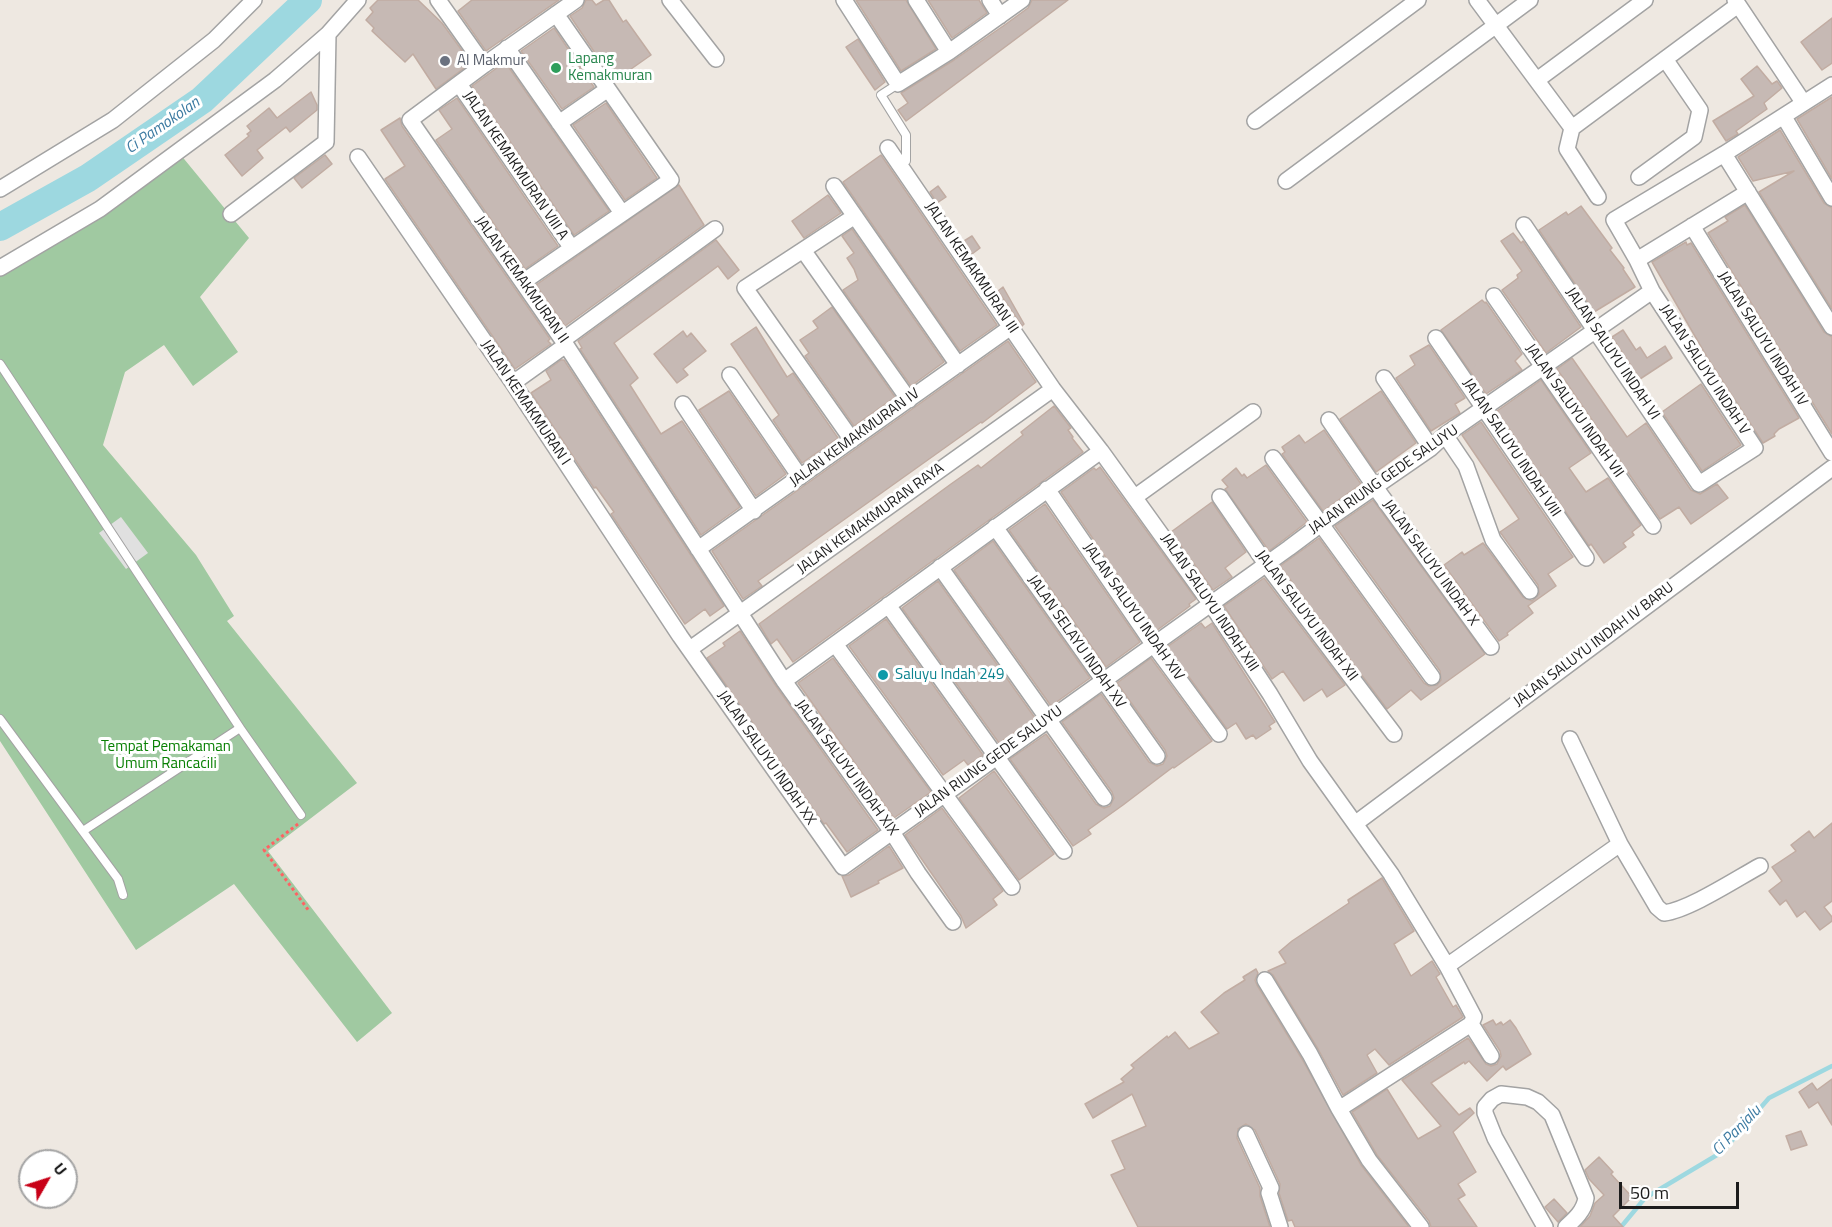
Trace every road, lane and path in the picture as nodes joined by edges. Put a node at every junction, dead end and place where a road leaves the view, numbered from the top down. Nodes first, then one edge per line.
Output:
1 (254, 0) edge
2 (358, 0) edge
3 (576, 0) edge
4 (670, 0) edge
5 (844, 0) edge
6 (916, 0) edge
7 (990, 0) edge
8 (1022, 0) edge
9 (1418, 0) edge
10 (1477, 0) edge
11 (1530, 0) edge
12 (1645, 0) edge
13 (1737, 2) edge
14 (447, 3) edge
15 (556, 14) junction
16 (1000, 16) junction
17 (1496, 25) junction
18 (328, 33) junction
19 (507, 48) junction
20 (950, 52) junction
21 (716, 58) dead end
22 (1665, 59) junction
23 (484, 65) junction
24 (1537, 80) junction
25 (459, 84) junction
26 (898, 84) junction
27 (1832, 85) edge
28 (608, 89) junction
29 (1803, 102) junction
30 (1784, 117) junction
31 (1255, 122) dead end
32 (559, 123) junction
33 (1572, 128) junction
34 (888, 148) dead end
35 (1724, 154) junction
36 (358, 157) dead end
37 (900, 165) junction
38 (1639, 177) dead end
39 (1286, 182) dead end
40 (834, 186) dead end
41 (0, 189) edge
42 (1748, 192) junction
43 (1598, 197) dead end
44 (1832, 198) edge
45 (622, 213) junction
46 (231, 214) dead end
47 (855, 216) junction
48 (1524, 225) dead end
49 (1692, 226) junction
50 (715, 229) dead end
51 (571, 247) junction
52 (803, 250) junction
53 (1638, 260) junction
54 (0, 268) edge
55 (523, 282) junction
56 (1652, 291) junction
57 (1494, 297) dead end
58 (1011, 327) junction
59 (1832, 327) edge
60 (1596, 331) junction
61 (1436, 338) dead end
62 (564, 343) junction
63 (0, 364) edge
64 (957, 365) junction
65 (1543, 368) junction
66 (730, 375) dead end
67 (1384, 378) dead end
68 (513, 383) junction
69 (1053, 388) junction
70 (909, 400) junction
71 (683, 404) dead end
72 (1485, 409) junction
73 (1254, 412) dead end
74 (1329, 420) dead end
75 (1445, 435) junction
76 (852, 440) junction
77 (1431, 448) junction
78 (1101, 451) junction
79 (1832, 453) edge
80 (1273, 458) dead end
81 (1832, 468) edge
82 (800, 477) junction
83 (1699, 484) joint
84 (1375, 487) junction
85 (1047, 489) junction
86 (1135, 497) junction
87 (1220, 497) dead end
88 (754, 511) junction
89 (1321, 524) junction
90 (1653, 526) dead end
91 (995, 527) junction
92 (698, 549) junction
93 (1586, 558) dead end
94 (1266, 564) junction
95 (940, 567) junction
96 (1530, 591) dead end
97 (1211, 604) junction
98 (888, 605) junction
99 (740, 613) junction
100 (835, 644) junction
101 (1153, 644) junction
102 (1491, 647) dead end
103 (690, 650) junction
104 (1432, 677) dead end
105 (784, 681) junction
106 (1103, 681) junction
107 (0, 719) edge
108 (1048, 719) junction
109 (240, 728) junction
110 (1219, 734) dead end
111 (1394, 734) dead end
112 (1570, 739) dead end
113 (996, 756) junction
114 (1157, 756) dead end
115 (944, 794) junction
116 (1104, 798) dead end
117 (301, 814) joint
118 (1356, 823) junction
119 (82, 831) junction
120 (892, 832) junction
121 (1620, 844) junction
122 (1064, 851) dead end
123 (1760, 866) dead end
124 (843, 867) joint
125 (1012, 887) dead end
126 (123, 895) dead end
127 (309, 911) dead end
128 (953, 922) dead end
129 (1448, 966) junction
130 (1265, 980) dead end
131 (1471, 1024) junction
132 (1491, 1056) dead end
133 (1340, 1109) junction
134 (1246, 1134) dead end
135 (1280, 1227) edge
136 (1421, 1227) edge
137 (1545, 1227) edge
138 (1566, 1227) edge

1 - 41 street
2 - 18 street
3 - 15 street, JALAN KEMAKMURAN II
4 - 21 street
5 - 26 street
6 - 20 street
7 - 16 street
8 - 16 street
9 - 31 street
10 - 17 street
11 - 17 street
12 - 24 street
13 - 22 street
13 - 29 street
14 - 23 street
15 - 19 street, JALAN KEMAKMURAN II
15 - 28 street
16 - 20 street
17 - 24 street
17 - 39 street
18 - 46 street
18 - 54 street
19 - 23 street, JALAN KEMAKMURAN II
19 - 32 street
20 - 26 street
22 - 33 street
22 - 38 street
23 - 25 street, JALAN KEMAKMURAN II
24 - 33 street
25 - 51 street, JALAN KEMAKMURAN VIII A
25 - 55 street, JALAN KEMAKMURAN II
26 - 37 lane
27 - 29 street
28 - 32 street
28 - 45 street
29 - 30 street
30 - 35 street
30 - 44 street
32 - 45 street
33 - 43 street
34 - 37 street, JALAN KEMAKMURAN III
35 - 42 street
35 - 53 street
36 - 68 street, JALAN KEMAKMURAN I
37 - 58 street, JALAN KEMAKMURAN III
40 - 47 street
42 - 49 street
42 - 59 street
45 - 51 street
47 - 52 street
47 - 64 street
48 - 60 street, JALAN SALUYU INDAH VI
49 - 53 street
49 - 79 street, JALAN SALUYU INDAH IV
50 - 62 street
51 - 55 street
52 - 70 street
52 - 76 street
53 - 56 street
55 - 62 street, JALAN KEMAKMURAN II
56 - 60 street, JALAN RIUNG GEDE SALUYU
56 - 83 street, JALAN SALUYU INDAH V
57 - 65 street, JALAN SALUYU INDAH VII
58 - 64 street, JALAN KEMAKMURAN IV
58 - 69 street, JALAN KEMAKMURAN III
60 - 65 street, JALAN RIUNG GEDE SALUYU
60 - 83 street, JALAN SALUYU INDAH VI
61 - 72 street, JALAN SALUYU INDAH VIII
62 - 68 street
62 - 92 street, JALAN KEMAKMURAN II
63 - 109 lane
64 - 70 street, JALAN KEMAKMURAN IV
65 - 72 street, JALAN RIUNG GEDE SALUYU
65 - 90 street, JALAN SALUYU INDAH VII
66 - 82 street
67 - 77 street
68 - 103 street, JALAN KEMAKMURAN I
69 - 78 street, JALAN SALUYU INDAH XIII
69 - 99 street, JALAN KEMAKMURAN RAYA
70 - 76 street, JALAN KEMAKMURAN IV
71 - 88 street
72 - 75 street, JALAN RIUNG GEDE SALUYU
72 - 93 street, JALAN SALUYU INDAH VIII
73 - 86 street
74 - 84 street, JALAN SALUYU INDAH X
75 - 77 street, JALAN RIUNG GEDE SALUYU
75 - 96 street
76 - 82 street, JALAN KEMAKMURAN IV
77 - 84 street, JALAN RIUNG GEDE SALUYU
78 - 85 street
78 - 86 street, JALAN SALUYU INDAH XIII
80 - 89 street
81 - 118 street, JALAN SALUYU INDAH IV BARU
82 - 88 street, JALAN KEMAKMURAN IV
84 - 89 street, JALAN RIUNG GEDE SALUYU
84 - 102 street, JALAN SALUYU INDAH X
85 - 91 street
85 - 101 street, JALAN SALUYU INDAH XIV
86 - 97 street, JALAN SALUYU INDAH XIII
87 - 94 street, JALAN SALUYU INDAH XII
88 - 92 street, JALAN KEMAKMURAN IV
89 - 94 street, JALAN RIUNG GEDE SALUYU
89 - 104 street
91 - 95 street
91 - 106 street, JALAN SELAYU INDAH XV
92 - 99 street, JALAN KEMAKMURAN II
94 - 97 street, JALAN RIUNG GEDE SALUYU
94 - 111 street, JALAN SALUYU INDAH XII
95 - 98 street
95 - 108 street
97 - 101 street, JALAN RIUNG GEDE SALUYU
97 - 118 street, JALAN SALUYU INDAH XIII
98 - 100 street
98 - 113 street
99 - 103 street, JALAN KEMAKMURAN RAYA
99 - 105 street, JALAN SALUYU INDAH XIX
100 - 105 street
100 - 115 street
101 - 106 street, JALAN RIUNG GEDE SALUYU
101 - 110 street, JALAN SALUYU INDAH XIV
103 - 124 street, JALAN SALUYU INDAH XX
105 - 120 street, JALAN SALUYU INDAH XIX
106 - 108 street, JALAN RIUNG GEDE SALUYU
106 - 114 street, JALAN SELAYU INDAH XV
107 - 119 lane
108 - 113 street, JALAN RIUNG GEDE SALUYU
108 - 116 street
109 - 117 lane
109 - 119 lane
112 - 121 street
113 - 115 street, JALAN RIUNG GEDE SALUYU
113 - 122 street
115 - 120 street, JALAN RIUNG GEDE SALUYU
115 - 125 street
117 - 127 path
118 - 129 street, JALAN SALUYU INDAH XIII
119 - 126 lane
120 - 124 street, JALAN RIUNG GEDE SALUYU
120 - 128 street, JALAN SALUYU INDAH XIX
121 - 123 street
121 - 129 street
129 - 131 street, JALAN SALUYU INDAH XIII
130 - 133 street
131 - 132 street
131 - 133 street
133 - 136 street
134 - 135 street
137 - 138 street

